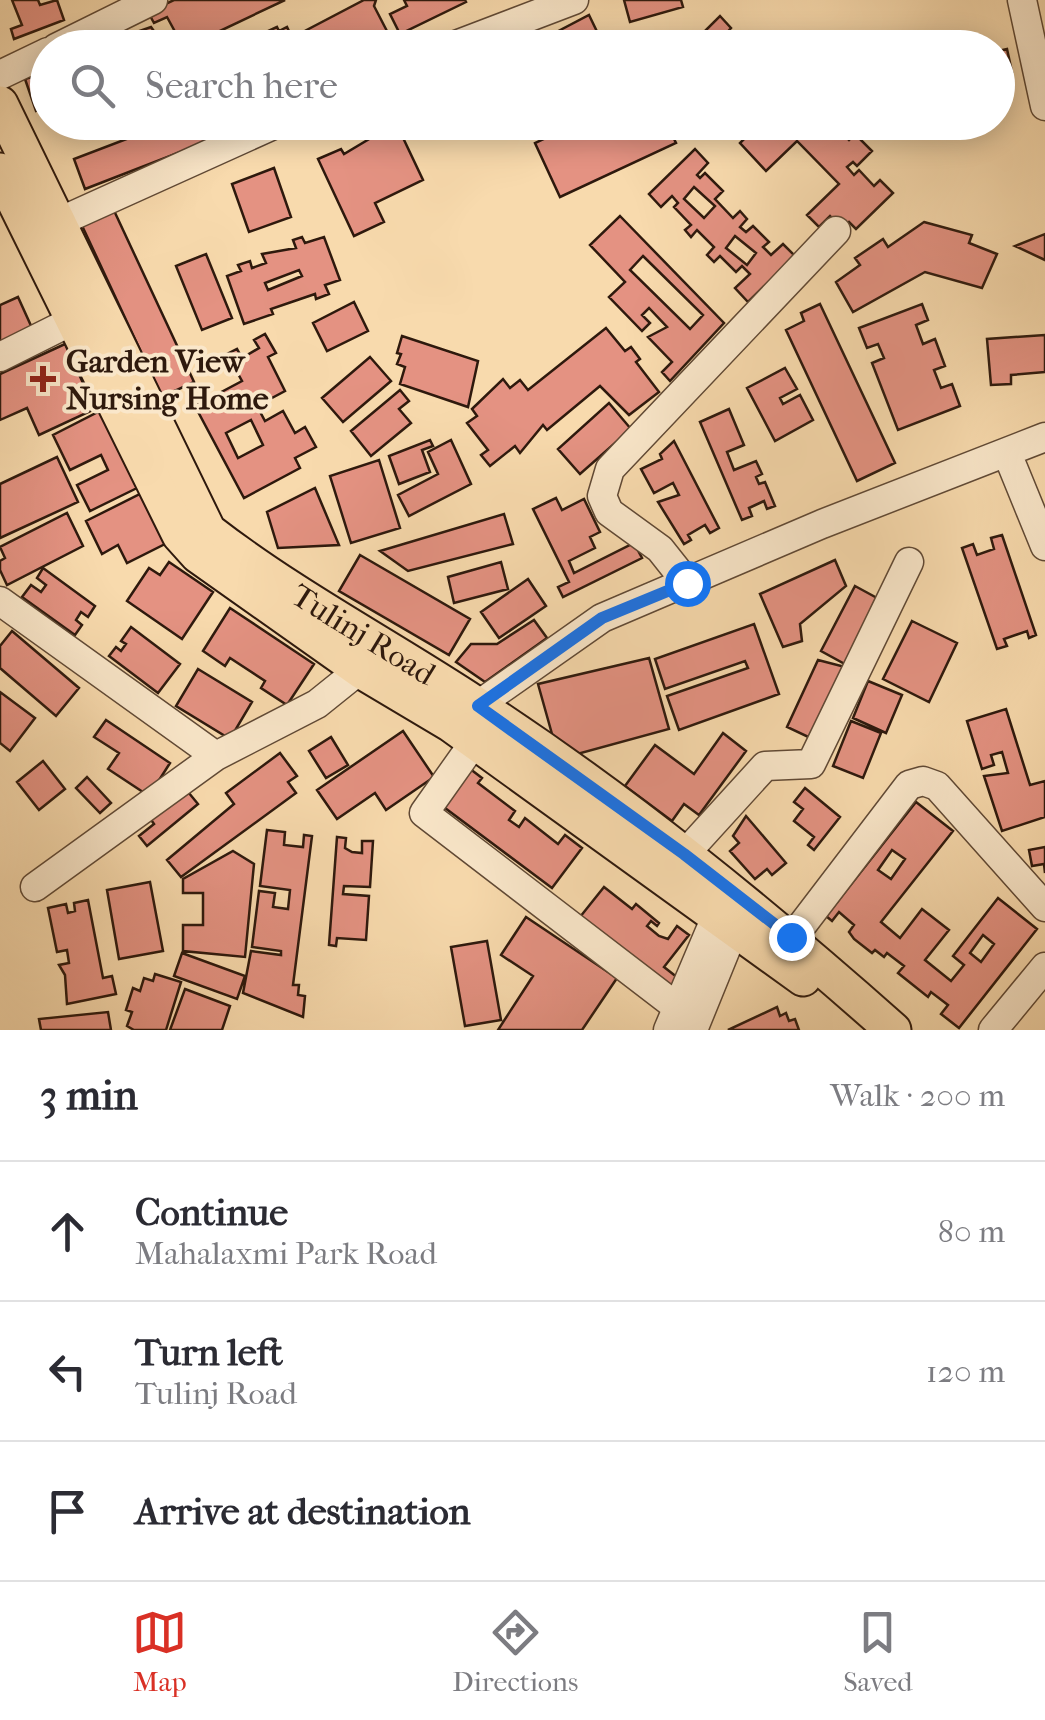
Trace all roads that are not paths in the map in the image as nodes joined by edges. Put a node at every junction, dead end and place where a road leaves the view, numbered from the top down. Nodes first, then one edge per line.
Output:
1 (152, 0) edge
2 (574, 0) edge
3 (1022, 0) edge
4 (92, 30) edge
5 (495, 30) edge
6 (30, 61) edge
7 (0, 75) edge
8 (0, 104) edge
9 (1045, 106) edge
10 (240, 140) edge
11 (0, 170) edge
12 (44, 229) junction
13 (836, 231) dead end
14 (74, 320) junction
15 (0, 357) edge
16 (1045, 438) edge
17 (1007, 453) junction
18 (1045, 546) edge
19 (909, 562) dead end
20 (687, 583) junction
21 (0, 601) edge
22 (373, 659) junction
23 (468, 724) junction
24 (216, 756) junction
25 (674, 864) junction
26 (34, 887) dead end
27 (1045, 906) edge
28 (731, 908) junction
29 (784, 947) junction
30 (1045, 966) edge
31 (679, 1022) edge
32 (866, 1030) edge
33 (894, 1030) edge
34 (993, 1030) edge

1 - 4 street
2 - 5 street
3 - 9 street
6 - 7 street
8 - 12 main road, Tulinj Road
10 - 12 street
11 - 12 main road, Tulinj Road
12 - 14 main road, Tulinj Road
12 - 22 main road, Tulinj Road
13 - 20 street
14 - 15 street
14 - 22 main road, Tulinj Road
16 - 17 street
17 - 18 street
17 - 20 street
19 - 25 street
20 - 23 street
21 - 24 street
22 - 23 main road, Tulinj Road
22 - 24 street
23 - 25 main road, Tulinj Road
23 - 31 street
24 - 26 street
25 - 28 main road, Tulinj Road
27 - 29 street
28 - 29 main road, Tulinj Road
28 - 31 street
29 - 32 main road, Tulinj Road
29 - 33 main road, Tulinj Road
30 - 34 street

